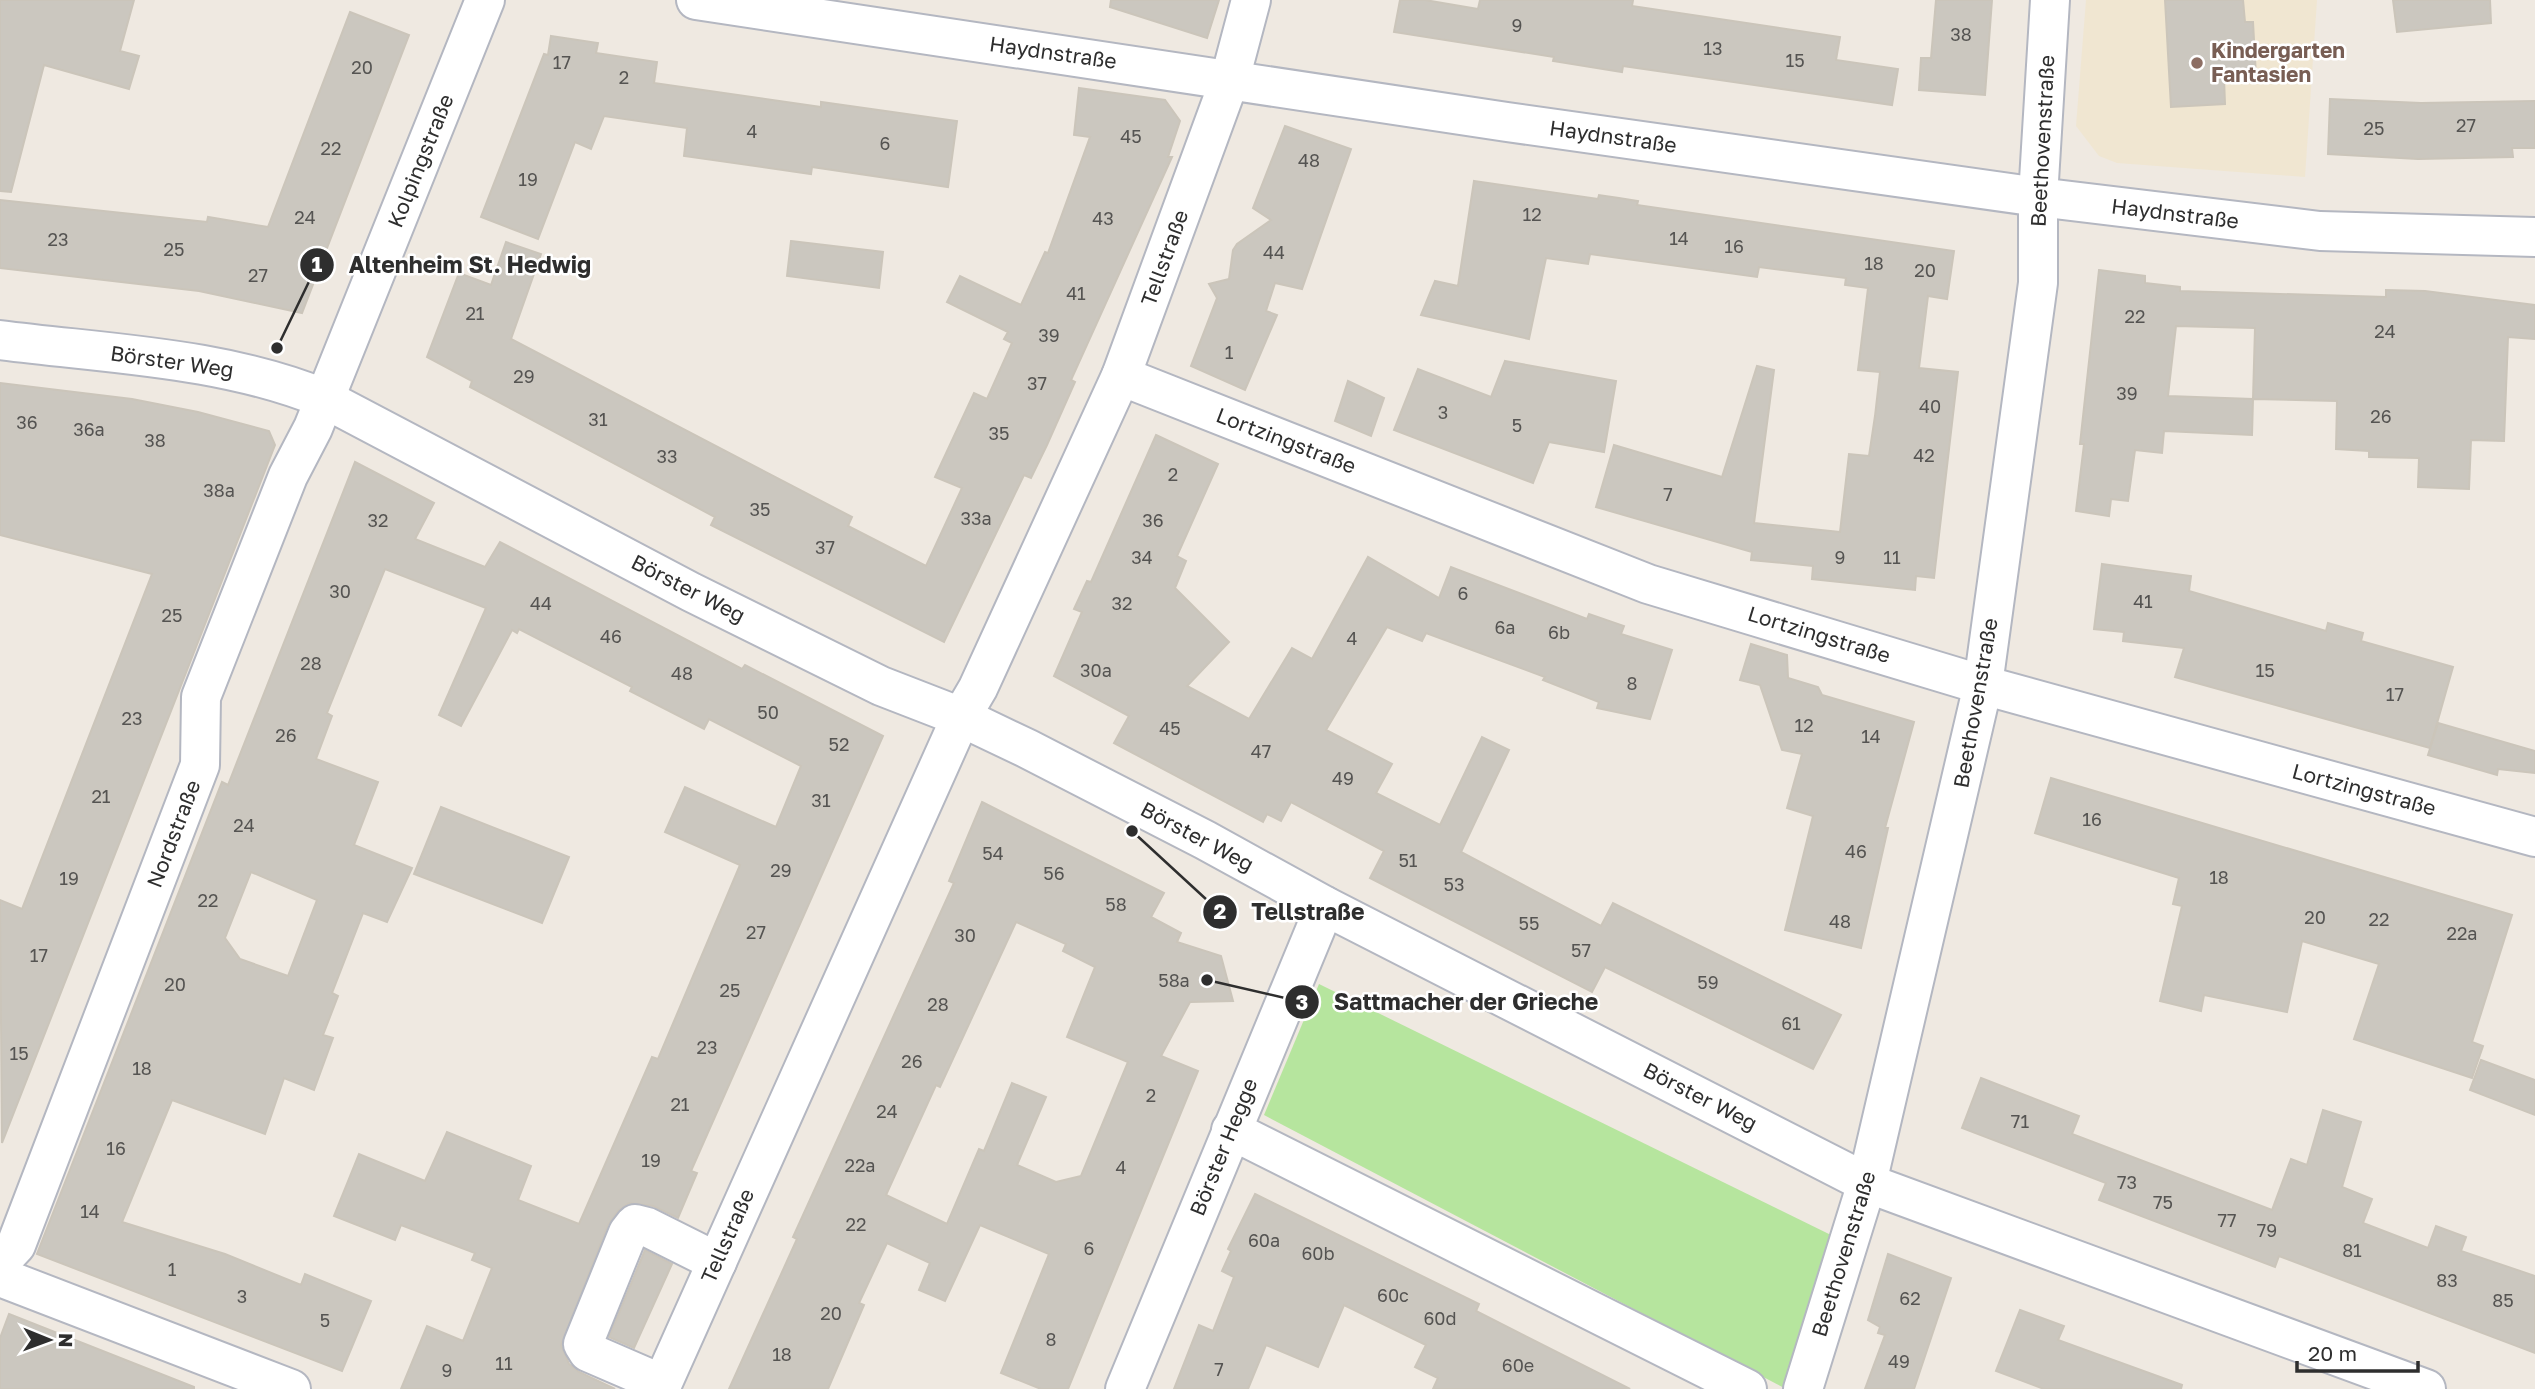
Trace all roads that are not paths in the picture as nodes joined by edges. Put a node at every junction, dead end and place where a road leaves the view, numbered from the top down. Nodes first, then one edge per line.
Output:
1 (485, 0) edge
2 (696, 0) edge
3 (1251, 0) edge
4 (2050, 0) edge
5 (1230, 79) junction
6 (2038, 197) junction
7 (2535, 237) edge
8 (0, 340) edge
9 (1121, 376) junction
10 (325, 399) junction
11 (1983, 685) junction
12 (961, 717) junction
13 (2535, 837) edge
14 (1325, 906) junction
15 (1231, 1130) junction
16 (1867, 1183) junction
17 (0, 1262) edge
18 (717, 1262) junction
19 (0, 1278) edge
20 (661, 1387) edge
21 (291, 1389) edge
22 (1125, 1389) edge
23 (1747, 1389) edge
24 (1803, 1389) edge
25 (2426, 1389) edge

1 - 10 street, Kolpingstraße
2 - 5 street, Haydnstraße
3 - 5 street, Tellstraße
4 - 6 street, Beethovenstraße
5 - 6 street, Haydnstraße
5 - 9 street, Tellstraße
6 - 7 street, Haydnstraße
6 - 11 street, Beethovenstraße
8 - 10 street, Börster Weg
9 - 11 street, Lortzingstraße
9 - 12 street, Tellstraße
10 - 12 street, Börster Weg
10 - 17 street, Nordstraße
11 - 13 street, Lortzingstraße
11 - 16 street, Beethovenstraße
12 - 14 street, Börster Weg
12 - 18 street, Tellstraße
14 - 15 street, Börster Hegge
14 - 16 street, Börster Weg
15 - 22 street, Börster Hegge
15 - 23 street
16 - 24 street, Beethovenstraße
16 - 25 street, Börster Weg
18 - 20 street, Tellstraße
18 - 20 street
19 - 21 street

